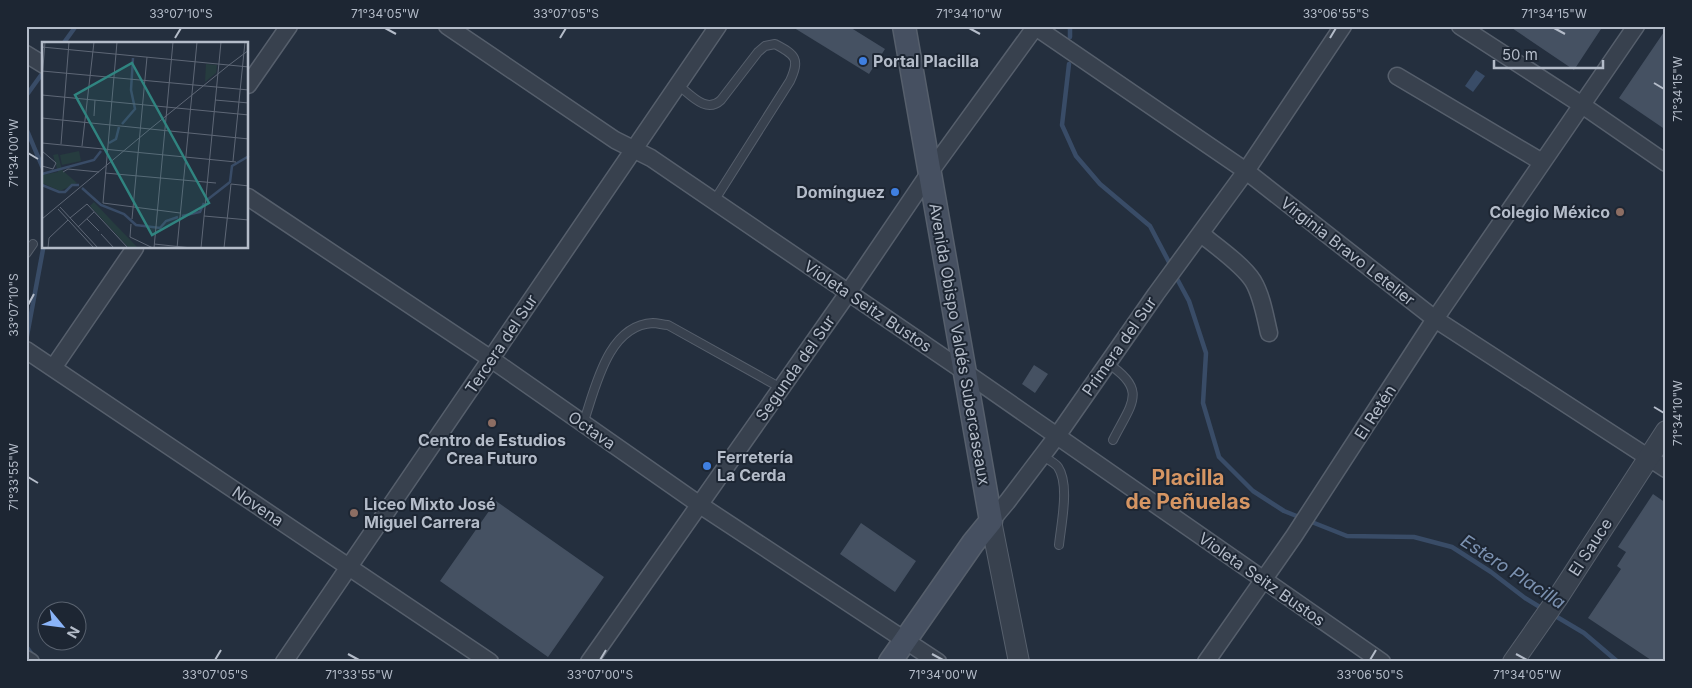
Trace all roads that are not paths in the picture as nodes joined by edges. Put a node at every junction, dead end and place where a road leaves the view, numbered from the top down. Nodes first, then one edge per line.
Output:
1 (289, 26) edge
2 (448, 26) edge
3 (718, 26) edge
4 (904, 26) edge
5 (1343, 26) edge
6 (1460, 26) edge
7 (1636, 26) edge
8 (1035, 27) edge
9 (1397, 76) dead end
10 (249, 84) edge
11 (678, 84) junction
12 (1582, 104) junction
13 (634, 149) junction
14 (1542, 162) junction
15 (1666, 163) edge
16 (1246, 171) junction
17 (930, 172) junction
18 (249, 198) edge
19 (714, 201) junction
20 (1201, 234) junction
21 (33, 244) dead end
22 (134, 249) edge
23 (26, 254) edge
24 (848, 293) junction
25 (1435, 320) junction
26 (1269, 333) dead end
27 (32, 353) edge
28 (491, 359) junction
29 (1107, 363) junction
30 (53, 368) junction
31 (965, 372) junction
32 (781, 388) junction
33 (583, 424) junction
34 (1666, 431) edge
35 (1056, 436) junction
36 (1113, 440) dead end
37 (1042, 456) junction
38 (1648, 457) junction
39 (1666, 469) edge
40 (700, 505) junction
41 (992, 521) junction
42 (1059, 546) dead end
43 (349, 567) junction
44 (1263, 580) junction
45 (905, 640) junction
46 (26, 659) edge
47 (31, 662) edge
48 (284, 662) edge
49 (490, 662) edge
50 (589, 662) edge
51 (890, 662) edge
52 (938, 662) edge
53 (1019, 662) edge
54 (1206, 662) edge
55 (1382, 662) edge
56 (1513, 662) edge

1 - 10 street
2 - 13 street, Violeta Seitz Bustos
3 - 11 street, Tercera del Sur
4 - 17 main road, Avenida Obispo Valdés Subercaseaux
5 - 16 street, Primera del Sur
6 - 12 street
7 - 12 street, El Retén
8 - 16 street, Virginia Bravo Letelier
8 - 17 street, Segunda del Sur
9 - 14 street
11 - 13 street, Tercera del Sur
11 - 19 lane
12 - 14 street, El Retén
12 - 15 street
13 - 19 street, Violeta Seitz Bustos
13 - 28 street, Tercera del Sur
14 - 25 street, El Retén
16 - 20 street, Primera del Sur
16 - 25 street, Virginia Bravo Letelier
17 - 24 street, Segunda del Sur
17 - 31 main road, Avenida Obispo Valdés Subercaseaux
18 - 28 street, Octava
19 - 24 street, Violeta Seitz Bustos
20 - 26 street
20 - 29 street, Primera del Sur
21 - 23 lane
22 - 30 street
24 - 31 street, Violeta Seitz Bustos
24 - 32 street, Segunda del Sur
25 - 38 street, Virginia Bravo Letelier
25 - 44 street, El Retén
27 - 30 street, Novena
28 - 33 street, Octava
28 - 43 street, Tercera del Sur
29 - 35 street, Primera del Sur
29 - 36 lane
30 - 43 street, Novena
31 - 35 street, Violeta Seitz Bustos
31 - 41 main road, Avenida Obispo Valdés Subercaseaux
32 - 33 lane
32 - 40 street, Segunda del Sur
33 - 40 street, Octava
34 - 38 street, El Sauce
35 - 37 street, Primera del Sur
35 - 44 street, Violeta Seitz Bustos
37 - 41 street, Primera del Sur
37 - 42 lane
38 - 39 street, Virginia Bravo Letelier
38 - 56 street, El Sauce
40 - 45 street, Octava
40 - 50 street, Segunda del Sur
41 - 45 main road, Primera del Sur
41 - 53 street, Avenida Obispo Valdés Subercaseaux
43 - 48 street, Tercera del Sur
43 - 49 street, Novena
44 - 54 street, El Retén
44 - 55 street, Violeta Seitz Bustos
45 - 51 main road, Primera del Sur
45 - 52 street, Octava
46 - 47 street

